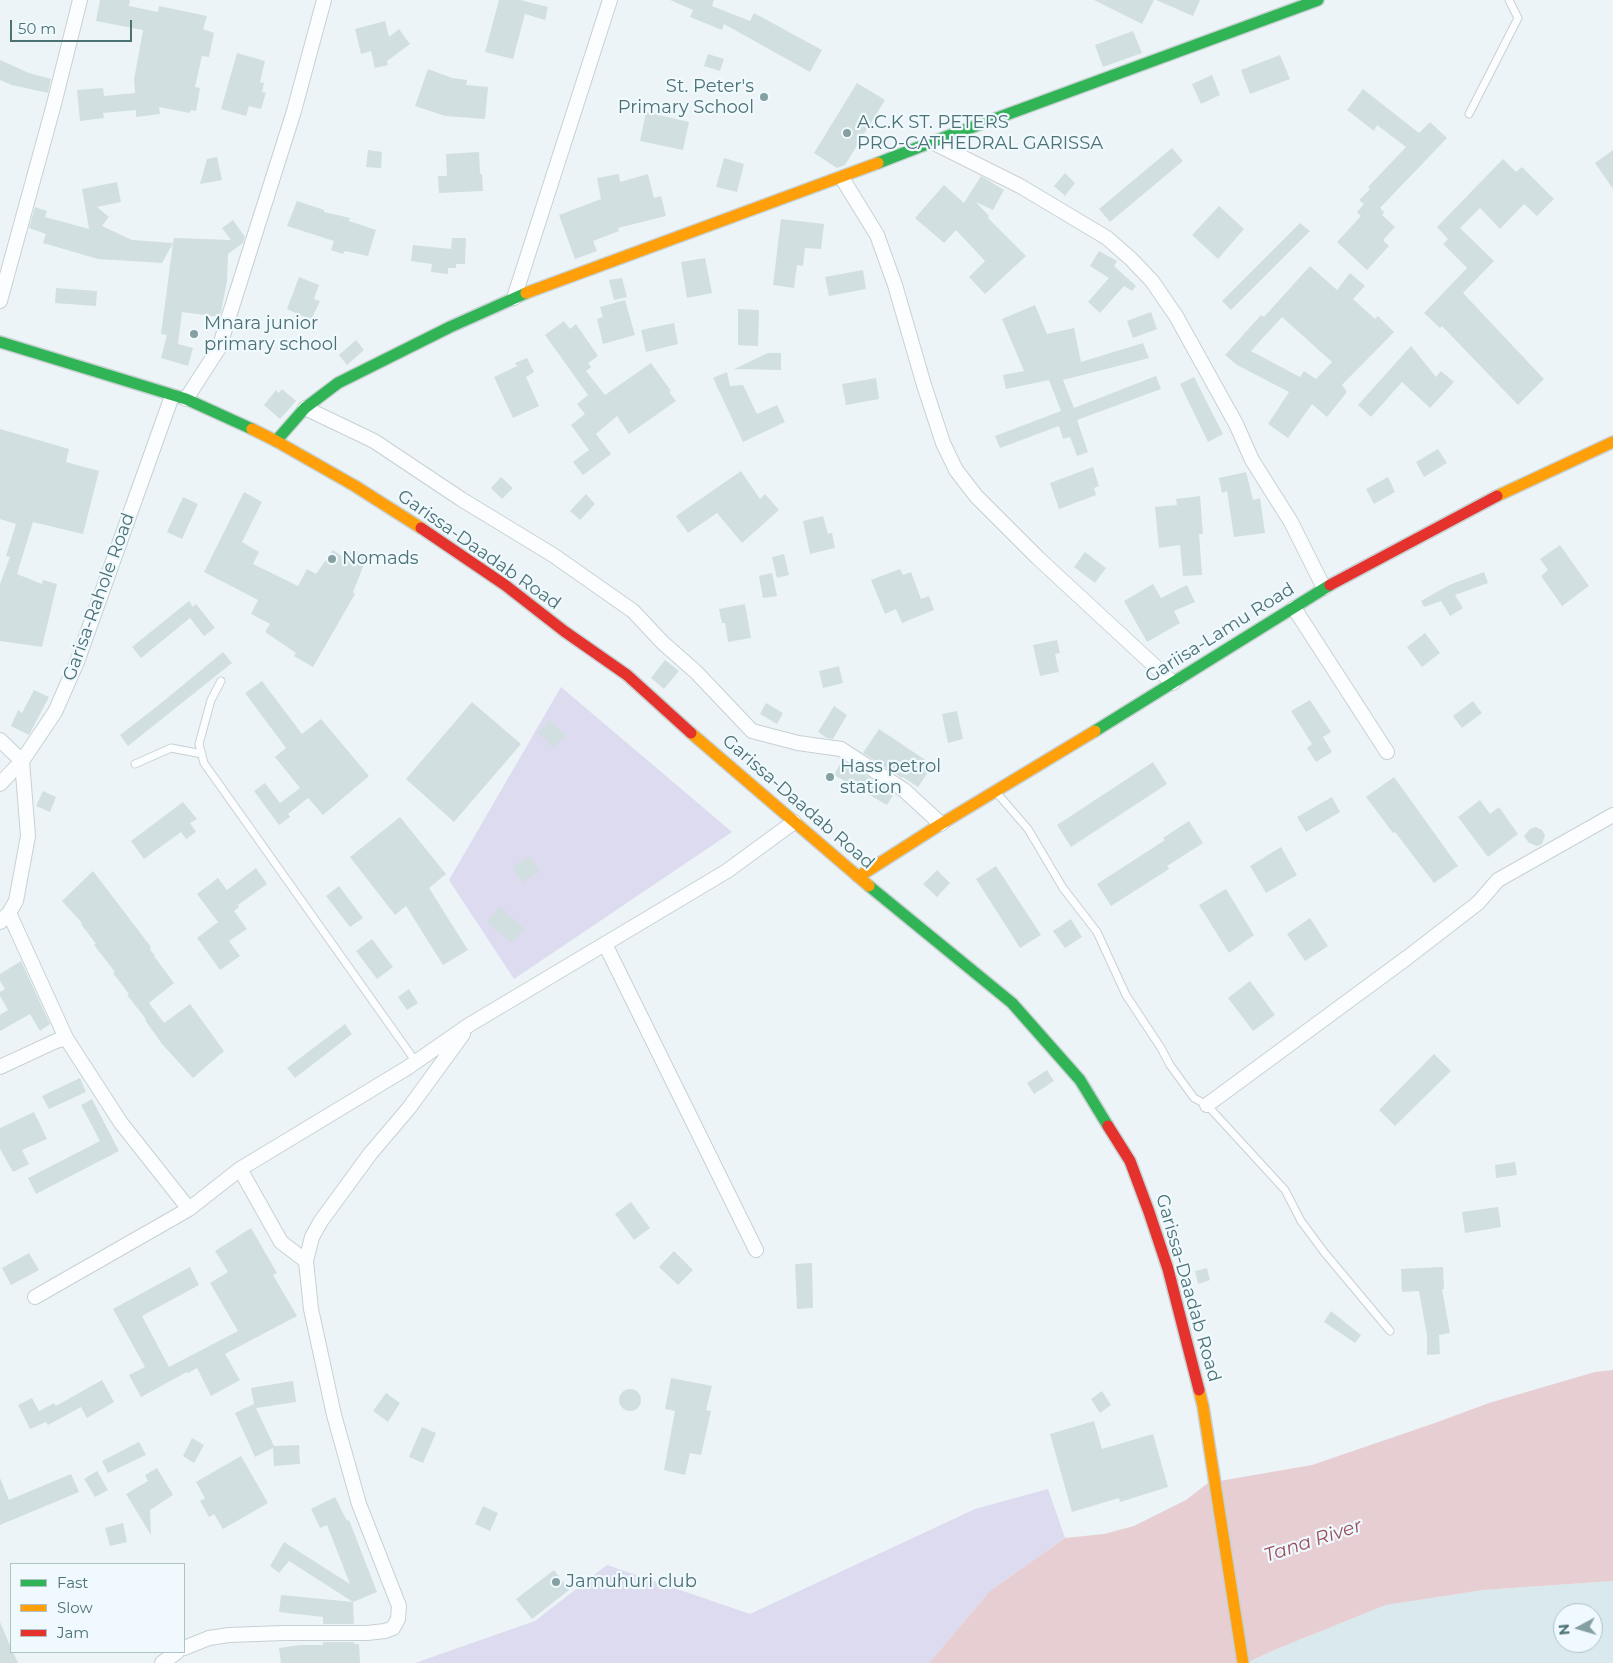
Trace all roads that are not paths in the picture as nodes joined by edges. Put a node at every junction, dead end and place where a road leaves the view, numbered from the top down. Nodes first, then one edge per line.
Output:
1 (80, 0) edge
2 (324, 0) edge
3 (610, 0) edge
4 (1318, 0) edge
5 (1509, 0) edge
6 (1469, 114) dead end
7 (932, 142) junction
8 (842, 178) junction
9 (514, 298) junction
10 (0, 301) edge
11 (0, 342) edge
12 (179, 397) junction
13 (305, 408) junction
14 (276, 441) junction
15 (1613, 442) edge
16 (1324, 588) junction
17 (1294, 608) junction
18 (221, 681) dead end
19 (1173, 683) junction
20 (0, 740) edge
21 (1387, 752) dead end
22 (202, 754) junction
23 (22, 762) junction
24 (135, 764) dead end
25 (0, 784) edge
26 (996, 792) junction
27 (1613, 815) edge
28 (794, 822) junction
29 (941, 824) junction
30 (858, 877) junction
31 (5, 918) edge
32 (605, 944) junction
33 (469, 1026) junction
34 (66, 1038) junction
35 (416, 1062) junction
36 (0, 1067) edge
37 (1207, 1105) junction
38 (240, 1169) junction
39 (189, 1209) junction
40 (756, 1250) dead end
41 (306, 1261) junction
42 (35, 1297) dead end
43 (1390, 1331) dead end
44 (185, 1648) edge
45 (176, 1653) edge
46 (162, 1663) edge
47 (1243, 1663) edge

1 - 10 street
2 - 12 street, Garisa-Rahole Road
3 - 9 street
4 - 7 main road
5 - 6 lane
7 - 8 main road
7 - 16 street
8 - 9 main road
8 - 19 street
9 - 13 main road
11 - 12 main road, Garissa-Daadab Road
12 - 14 main road, Garissa-Daadab Road
12 - 23 street, Garisa-Rahole Road
13 - 14 main road
13 - 29 street
14 - 28 main road, Garissa-Daadab Road
15 - 16 main road, Gariisa-Lamu Road
16 - 17 main road, Gariisa-Lamu Road
17 - 19 main road, Gariisa-Lamu Road
17 - 21 street
18 - 22 lane
19 - 26 main road, Gariisa-Lamu Road
20 - 23 street
22 - 24 lane
22 - 35 lane
23 - 25 street, Garisa-Rahole Road
23 - 31 street
26 - 29 main road, Gariisa-Lamu Road
26 - 37 lane
27 - 37 street
28 - 30 main road, Garissa-Daadab Road
28 - 32 street
29 - 30 main road, Gariisa-Lamu Road
30 - 47 main road, Garissa-Daadab Road
31 - 34 street
32 - 33 street
32 - 40 street
33 - 35 street
33 - 41 street
34 - 36 street
34 - 39 street
35 - 38 street
37 - 43 lane
38 - 39 street
38 - 41 street
39 - 42 street
41 - 44 street
45 - 46 street

